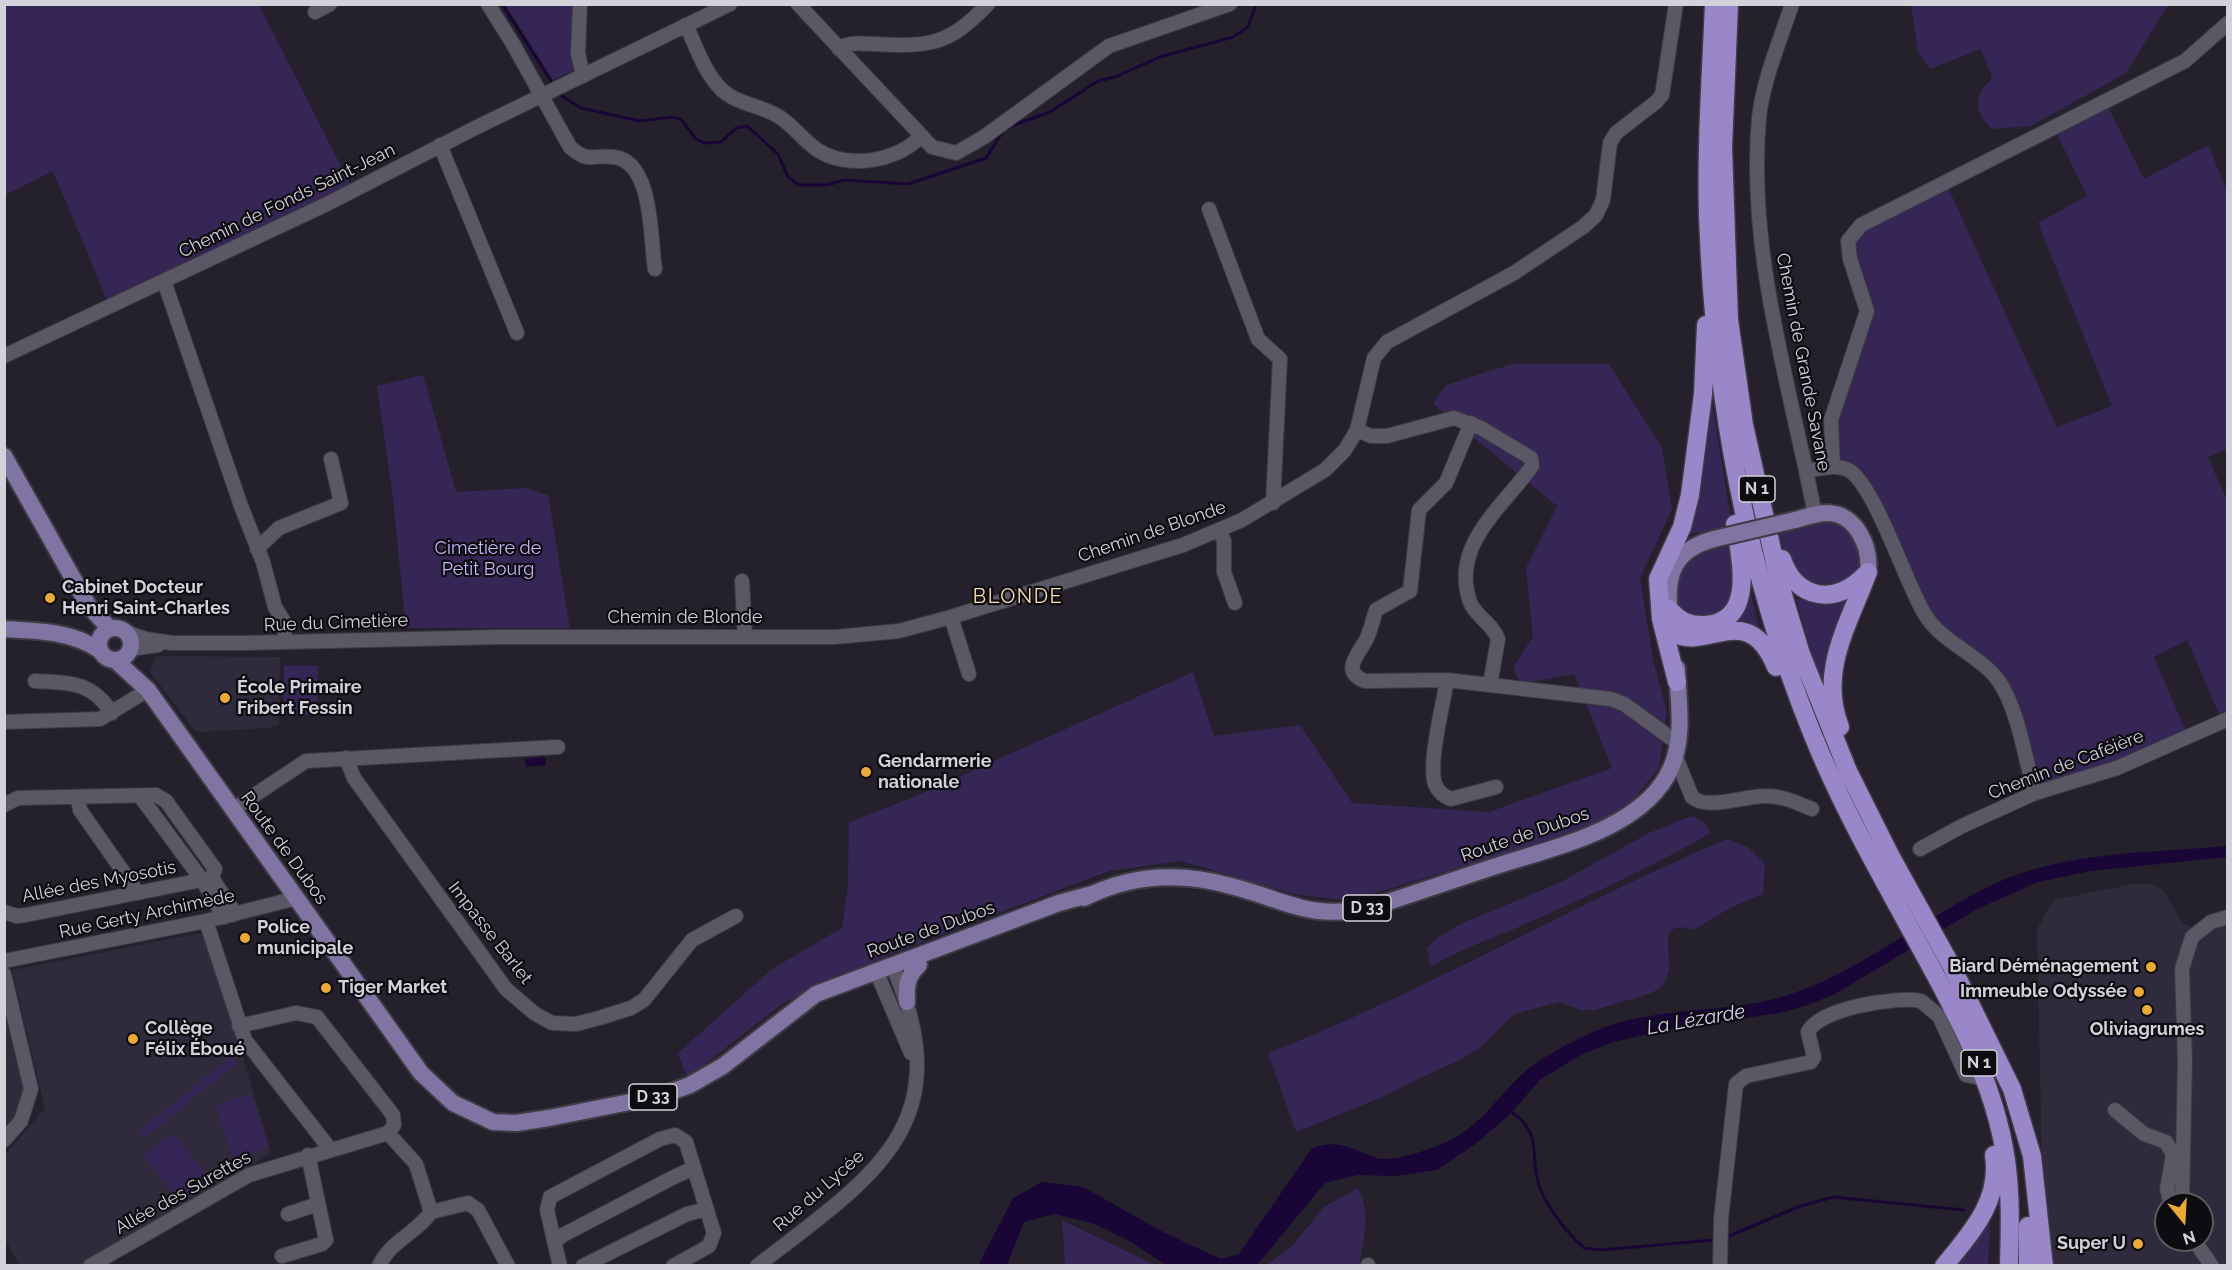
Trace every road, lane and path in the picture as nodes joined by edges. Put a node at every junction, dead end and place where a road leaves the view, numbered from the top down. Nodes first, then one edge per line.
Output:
1 (330, 4) edge
2 (488, 4) edge
3 (580, 4) edge
4 (730, 4) edge
5 (798, 4) edge
6 (988, 4) edge
7 (1230, 4) edge
8 (1676, 4) edge
9 (1714, 4) edge
10 (1729, 4) edge
11 (1792, 4) edge
12 (315, 12) dead end
13 (2228, 23) edge
14 (686, 25) junction
15 (839, 49) junction
16 (583, 76) junction
17 (541, 96) junction
18 (921, 136) junction
19 (440, 146) junction
20 (1209, 208) dead end
21 (655, 269) dead end
22 (1711, 269) junction
23 (164, 281) junction
24 (517, 333) dead end
25 (4, 356) edge
26 (1725, 415) junction
27 (1471, 423) junction
28 (1744, 425) junction
29 (1357, 430) junction
30 (4, 456) edge
31 (331, 459) dead end
32 (1833, 466) junction
33 (1806, 471) junction
34 (1274, 503) junction
35 (1815, 515) junction
36 (1220, 531) junction
37 (257, 549) junction
38 (1868, 572) junction
39 (742, 581) dead end
40 (1235, 603) dead end
41 (1669, 609) junction
42 (951, 617) junction
43 (4, 628) edge
44 (118, 630) junction
45 (1672, 632) junction
46 (745, 636) junction
47 (500, 637) joint
48 (1694, 638) junction
49 (286, 642) junction
50 (172, 643) junction
51 (99, 650) junction
52 (125, 654) junction
53 (969, 674) dead end
54 (1677, 674) junction
55 (1447, 680) junction
56 (35, 681) dead end
57 (1490, 685) junction
58 (148, 690) junction
59 (112, 713) junction
60 (2228, 719) edge
61 (4, 722) edge
62 (558, 747) dead end
63 (1677, 750) junction
64 (346, 758) junction
65 (1496, 787) dead end
66 (2035, 793) junction
67 (78, 798) junction
68 (4, 804) edge
69 (1812, 809) dead end
70 (232, 810) junction
71 (1855, 826) junction
72 (1920, 849) dead end
73 (1890, 855) junction
74 (207, 879) junction
75 (138, 893) junction
76 (1092, 894) junction
77 (297, 898) junction
78 (1906, 902) junction
79 (4, 912) edge
80 (228, 916) junction
81 (736, 916) dead end
82 (2228, 917) edge
83 (206, 921) junction
84 (4, 961) edge
85 (920, 965) junction
86 (1944, 971) junction
87 (886, 973) junction
88 (4, 974) edge
89 (907, 1002) junction
90 (239, 1026) junction
91 (1995, 1054) junction
92 (1977, 1056) junction
93 (916, 1069) junction
94 (1981, 1078) junction
95 (2115, 1110) dead end
96 (388, 1133) junction
97 (4, 1140) edge
98 (330, 1149) junction
99 (308, 1155) junction
100 (695, 1172) junction
101 (2168, 1192) edge
102 (2182, 1192) edge
103 (318, 1204) junction
104 (707, 1209) junction
105 (431, 1212) junction
106 (288, 1214) dead end
107 (554, 1242) junction
108 (2202, 1252) edge
109 (282, 1256) dead end
110 (90, 1266) edge
111 (379, 1266) edge
112 (508, 1266) edge
113 (560, 1266) edge
114 (583, 1266) edge
115 (673, 1266) edge
116 (758, 1266) edge
117 (1720, 1266) edge
118 (1944, 1266) edge
119 (2009, 1266) edge
120 (2028, 1266) edge
121 (2044, 1266) edge
122 (2212, 1266) edge

1 - 12 street
2 - 17 street
3 - 16 street
4 - 14 street, Chemin de Fonds Saint-Jean
5 - 15 street
6 - 15 street
7 - 18 street
8 - 29 street, Chemin de Blonde
9 - 22 highway, N 1
10 - 28 highway, N 1
11 - 33 street, Chemin de Grande Savane
13 - 32 street
14 - 16 street, Chemin de Fonds Saint-Jean
14 - 18 street
15 - 18 street
16 - 17 street, Chemin de Fonds Saint-Jean
17 - 19 street, Chemin de Fonds Saint-Jean
17 - 21 street
19 - 23 street, Chemin de Fonds Saint-Jean
19 - 24 street
20 - 34 street
22 - 26 highway, N 1
22 - 54 highway
23 - 25 street, Chemin de Fonds Saint-Jean
23 - 37 street
26 - 41 highway
26 - 71 highway, N 1
27 - 29 street
27 - 55 street
27 - 57 street
28 - 38 highway
28 - 73 highway, N 1
29 - 34 street, Chemin de Blonde
30 - 44 main road
31 - 37 street
32 - 33 street
32 - 66 street
33 - 35 street, Chemin de Grande Savane
34 - 36 street, Chemin de Blonde
35 - 38 main road
35 - 41 main road, Route de Dubos / D 33, bridge
36 - 40 street
36 - 42 street, Chemin de Blonde
37 - 49 street
38 - 73 highway
39 - 46 street
41 - 45 main road, Route de Dubos / D 33
42 - 46 street, Chemin de Blonde
42 - 53 street
43 - 51 main road
44 - 50 street, Rue du Cimetière
44 - 51 main road
44 - 52 main road
45 - 48 highway
45 - 54 main road, Route de Dubos / D 33
46 - 47 street, Chemin de Blonde
47 - 49 street, Rue du Cimetière
48 - 54 highway
48 - 71 highway
49 - 50 street, Rue du Cimetière
50 - 52 street, Rue du Cimetière
51 - 52 main road
52 - 58 main road, Route de Dubos / D 33
54 - 63 main road, Route de Dubos / D 33
55 - 57 street
55 - 65 street
56 - 59 street
57 - 63 street
58 - 59 street
58 - 70 main road, Route de Dubos / D 33
59 - 61 street
60 - 66 street, Chemin de Caféière
62 - 64 street
63 - 69 street
63 - 76 main road, Route de Dubos / D 33
64 - 70 street
64 - 81 street, Impasse Barlet
66 - 72 street, Chemin de Caféière
67 - 68 street, Allée des Myosotis
67 - 74 street, Allée des Myosotis
67 - 75 street
70 - 77 main road, Route de Dubos / D 33
71 - 78 highway, N 1
73 - 78 highway, N 1
74 - 75 street, Allée des Myosotis
74 - 80 street, Allée des Myosotis
75 - 79 street, Allée des Myosotis
76 - 85 main road, Route de Dubos / D 33
76 - 87 main road, Route de Dubos / D 33
77 - 80 street, Rue Gerty Archimède
77 - 87 main road, Route de Dubos / D 33
78 - 86 highway, N 1
80 - 83 street, Rue Gerty Archimède
82 - 102 street
83 - 84 street, Rue Gerty Archimède
83 - 90 street
85 - 87 main road, Route de Dubos / D 33
85 - 89 main road
86 - 91 highway, N 1
86 - 92 highway, N 1
87 - 89 street, Rue du Lycée
87 - 93 street, Rue du Lycée
88 - 97 street
89 - 93 street, Rue du Lycée
90 - 96 street
90 - 98 street
91 - 120 highway, N 1
91 - 121 highway
92 - 94 highway
92 - 119 highway, N 1
93 - 116 street, Rue du Lycée
94 - 117 street
94 - 118 highway
95 - 101 street
96 - 98 street, Allée des Surettes
96 - 105 street
98 - 99 street, Allée des Surettes
99 - 103 street
99 - 110 street, Allée des Surettes
100 - 104 street
100 - 107 street
100 - 107 street
103 - 106 street
103 - 109 street
104 - 114 street
104 - 115 street
105 - 111 street
105 - 112 street
107 - 113 street
108 - 122 street

